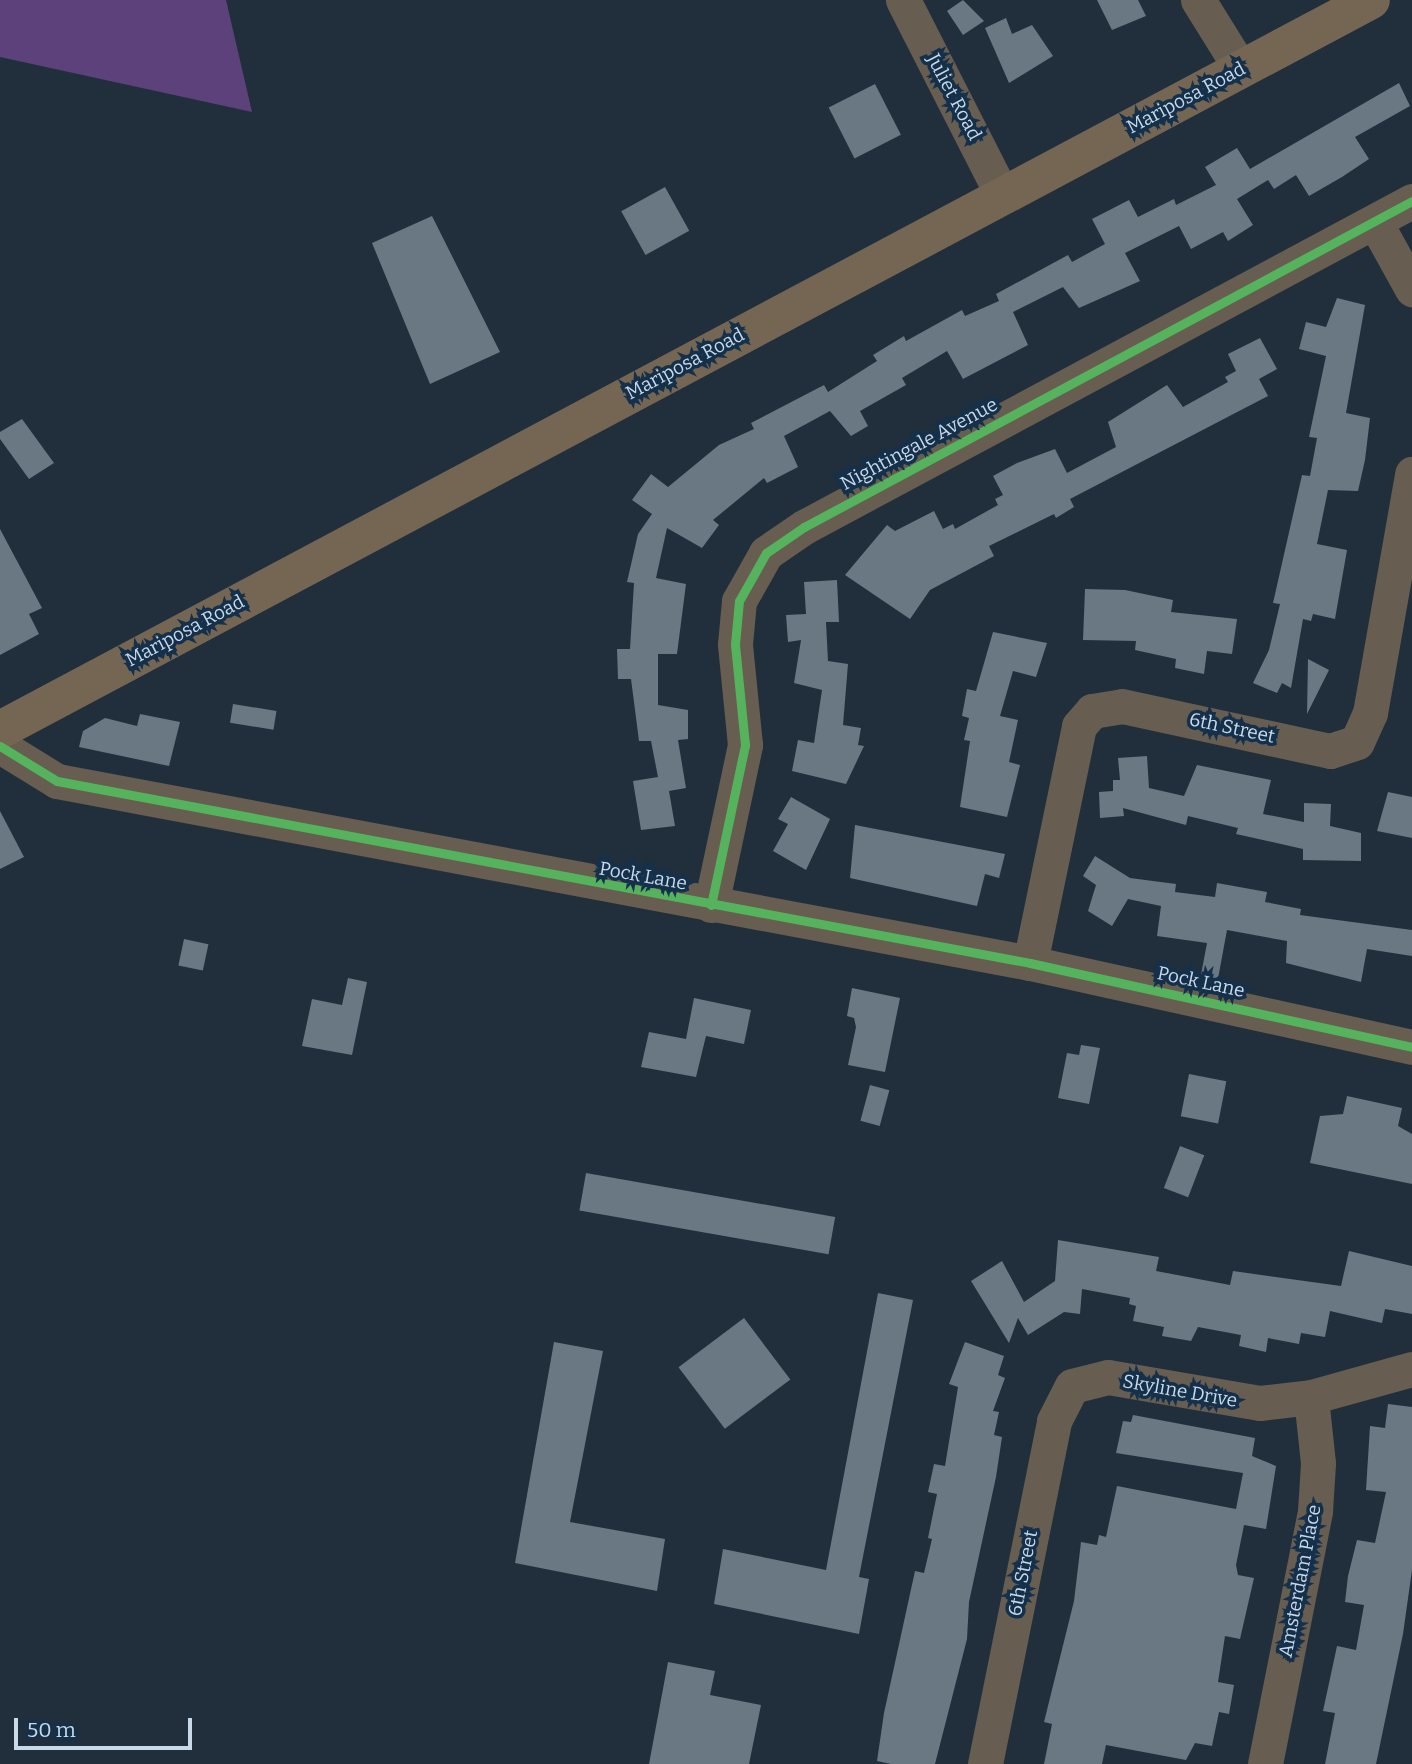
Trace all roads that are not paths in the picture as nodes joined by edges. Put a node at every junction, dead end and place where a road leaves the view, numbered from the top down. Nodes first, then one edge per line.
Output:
1 (903, 0) edge
2 (1198, 0) edge
3 (1371, 0) edge
4 (1241, 69) junction
5 (1003, 196) junction
6 (1412, 201) edge
7 (1375, 222) junction
8 (1412, 289) edge
9 (1412, 474) edge
10 (0, 730) edge
11 (0, 746) edge
12 (711, 905) junction
13 (1030, 963) junction
14 (1412, 1047) edge
15 (1412, 1369) edge
16 (1072, 1386) joint
17 (1311, 1397) junction
18 (985, 1764) edge
19 (1265, 1764) edge

1 - 5 street, Juliet Road
2 - 4 street
3 - 4 main road, Mariposa Road
4 - 5 main road, Mariposa Road
5 - 10 main road, Mariposa Road
6 - 7 street, Nightingale Avenue
7 - 8 street
7 - 12 street, Nightingale Avenue
9 - 13 street, 6th Street
11 - 12 street, Pock Lane
12 - 13 street, Pock Lane
13 - 14 street, Pock Lane
15 - 17 street, Skyline Drive
16 - 17 street, Skyline Drive
16 - 18 street, 6th Street
17 - 19 street, Amsterdam Place

